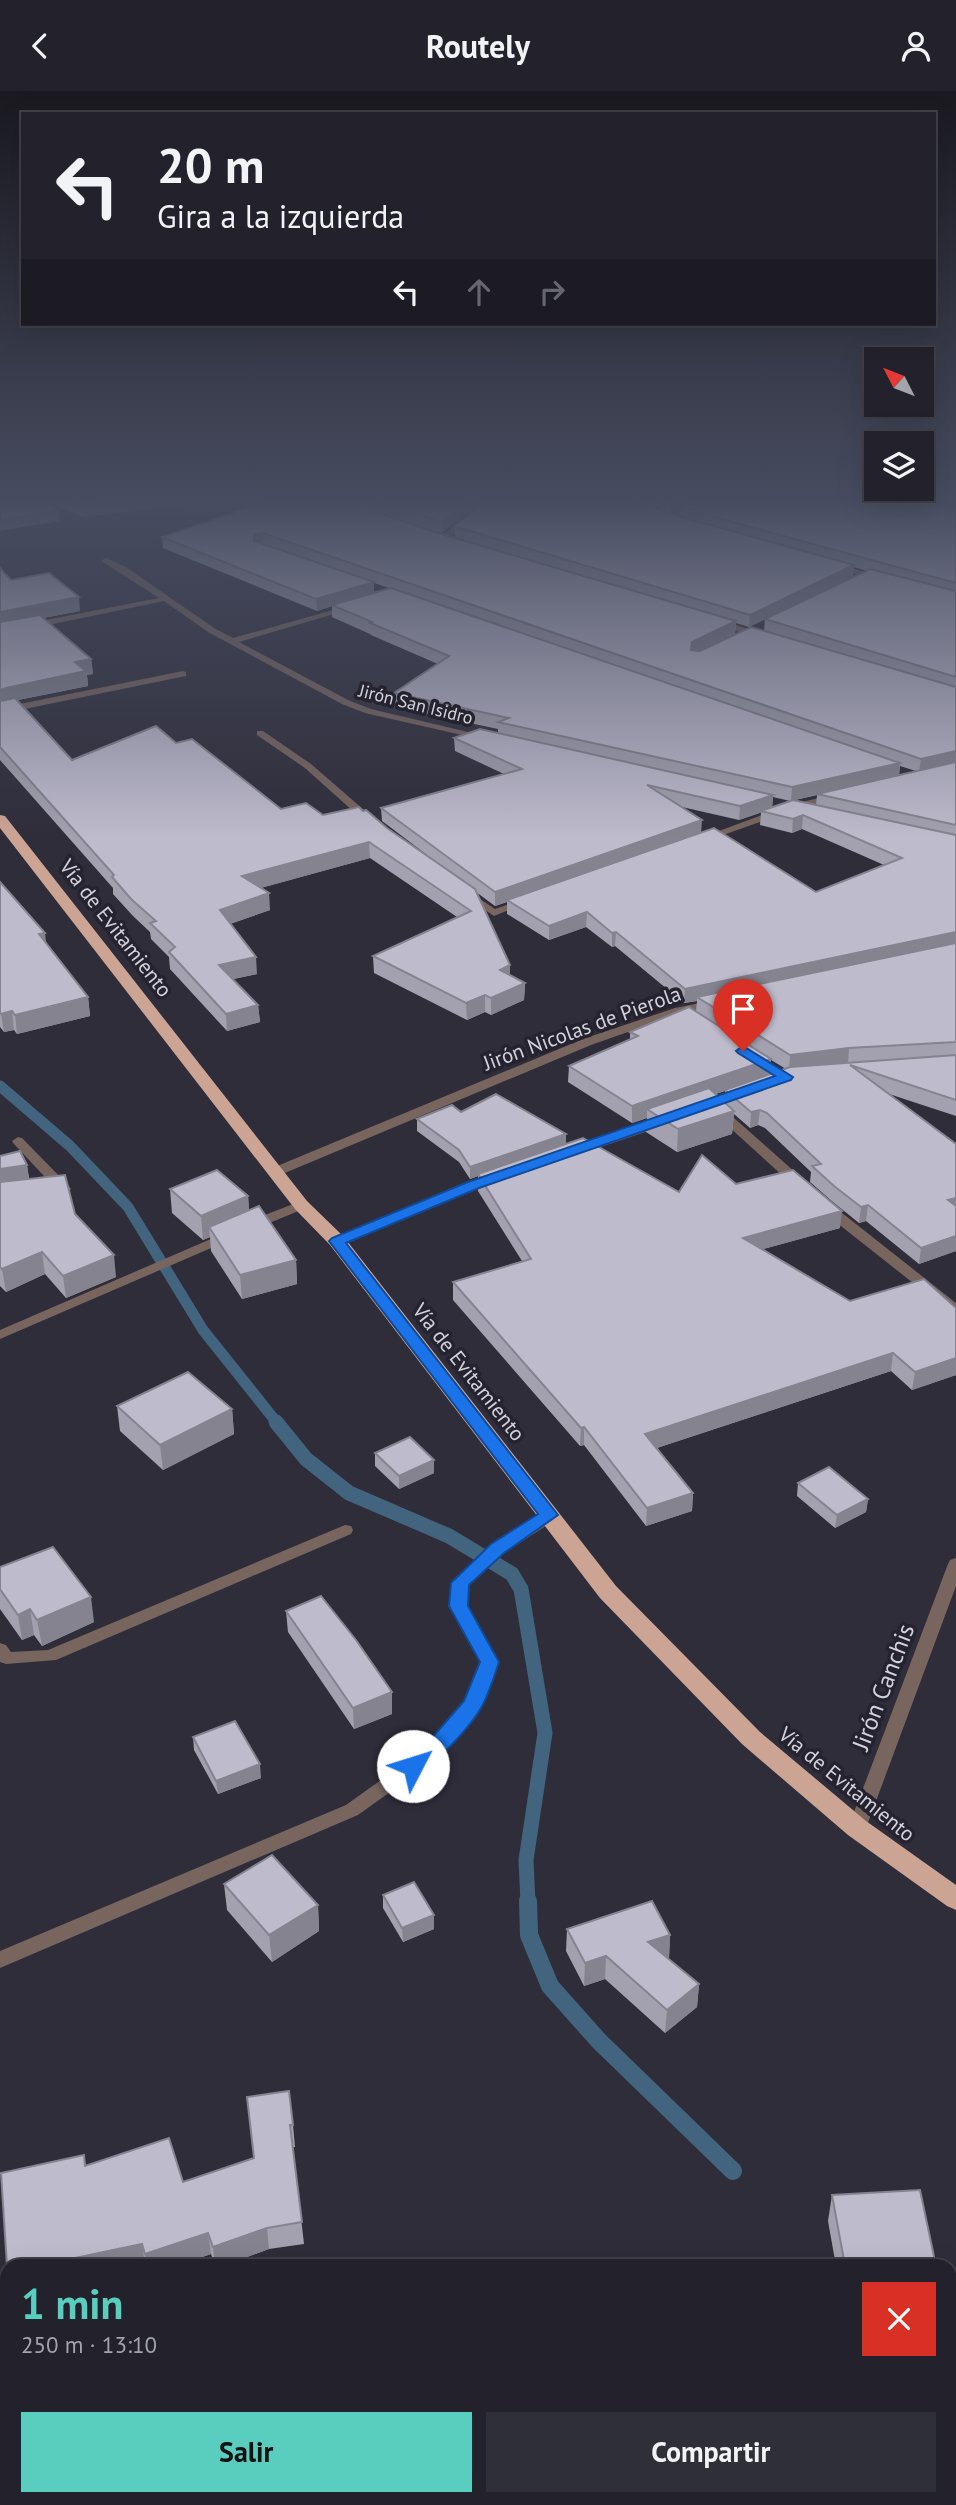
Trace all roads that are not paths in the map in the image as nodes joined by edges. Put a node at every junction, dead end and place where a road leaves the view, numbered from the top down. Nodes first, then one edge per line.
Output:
1 (91, 614) edge
2 (188, 614) edge
3 (326, 614) edge
4 (712, 621) edge
5 (762, 627) edge
6 (0, 632) edge
7 (750, 632) junction
8 (739, 638) edge
9 (232, 641) junction
10 (776, 641) edge
11 (183, 674) dead end
12 (0, 711) edge
13 (260, 733) dead end
14 (494, 740) edge
15 (843, 795) edge
16 (766, 801) edge
17 (793, 807) junction
18 (820, 813) edge
19 (0, 819) edge
20 (375, 825) edge
21 (689, 844) edge
22 (460, 889) edge
23 (533, 899) edge
24 (732, 999) edge
25 (679, 1010) junction
26 (700, 1024) edge
27 (718, 1102) edge
28 (673, 1118) edge
29 (18, 1140) dead end
30 (570, 1153) edge
31 (275, 1172) junction
32 (510, 1173) edge
33 (51, 1191) edge
34 (301, 1205) junction
35 (337, 1241) junction
36 (956, 1310) edge
37 (0, 1335) edge
38 (549, 1515) junction
39 (345, 1530) dead end
40 (956, 1564) edge
41 (2, 1656) edge
42 (857, 1828) junction
43 (956, 1899) edge
44 (0, 1960) edge

1 - 6 street
2 - 9 street, Jirón San Isidro
3 - 9 street
4 - 7 street
5 - 7 street
7 - 8 street
7 - 10 street
9 - 14 street, Jirón San Isidro
11 - 12 street
13 - 20 street
15 - 17 street
16 - 17 street
17 - 18 street
17 - 21 street
19 - 31 highway, Vía de Evitamiento
22 - 23 street
24 - 25 street, Jirón Nicolas de Pierola
25 - 26 street
25 - 31 street, Jirón Nicolas de Pierola
27 - 36 street
28 - 30 street
29 - 33 street
31 - 34 highway, Vía de Evitamiento
32 - 35 street
34 - 35 highway, Vía de Evitamiento
34 - 37 street
35 - 38 highway, Vía de Evitamiento
38 - 42 highway, Vía de Evitamiento
38 - 44 street
39 - 41 street
40 - 42 street, Jirón Canchis
42 - 43 highway, Vía de Evitamiento

